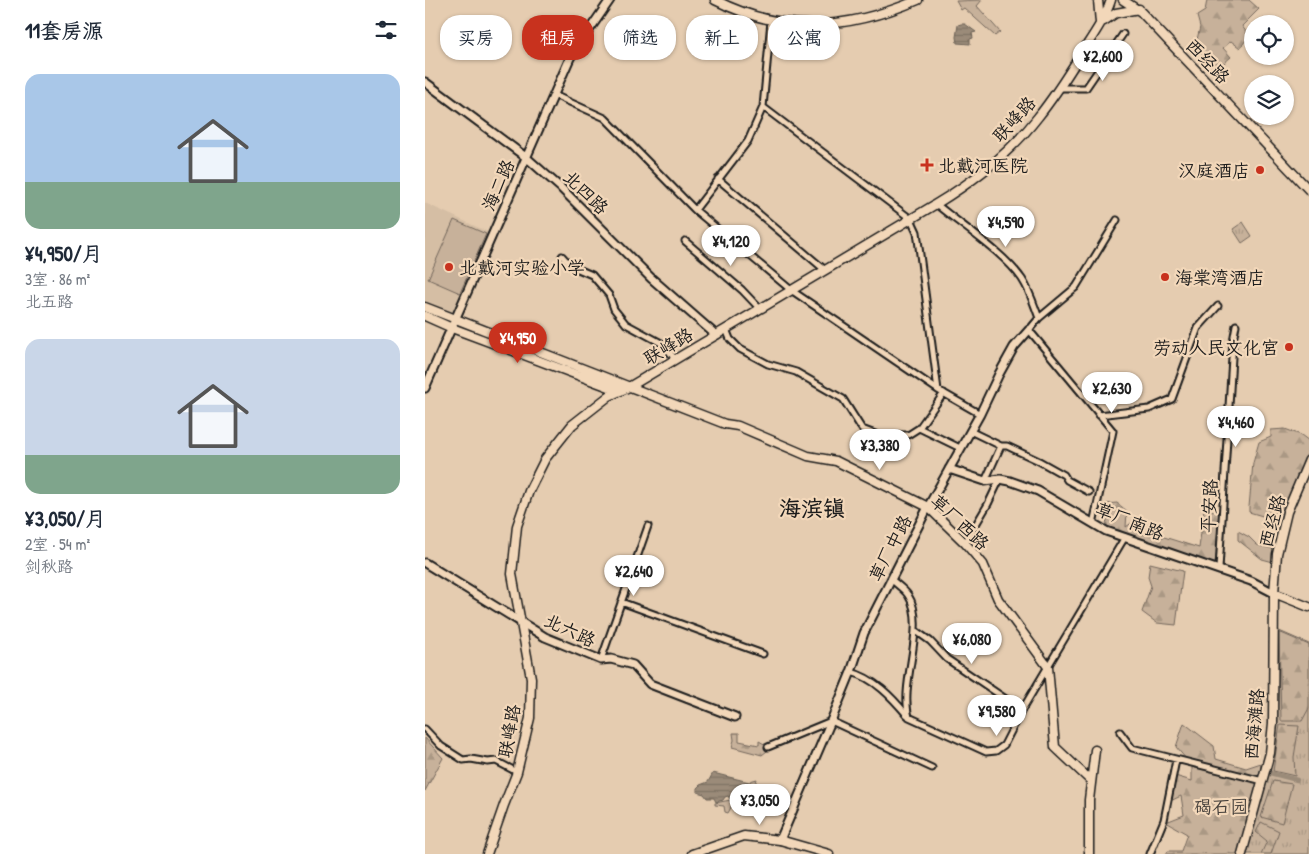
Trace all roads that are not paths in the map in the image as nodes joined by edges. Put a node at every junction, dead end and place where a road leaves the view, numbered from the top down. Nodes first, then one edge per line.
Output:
1 (610, 0) edge
2 (715, 0) edge
3 (918, 0) edge
4 (1098, 0) edge
5 (1111, 0) edge
6 (1123, 0) edge
7 (1134, 0) edge
8 (1139, 9) junction
9 (768, 20) edge
10 (840, 23) edge
11 (1100, 23) junction
12 (1123, 34) dead end
13 (768, 53) edge
14 (425, 82) edge
15 (1060, 88) junction
16 (554, 95) junction
17 (763, 107) junction
18 (527, 158) junction
19 (718, 179) junction
20 (1309, 190) edge
21 (936, 204) junction
22 (695, 210) junction
23 (911, 219) junction
24 (1117, 220) dead end
25 (685, 241) dead end
26 (562, 256) dead end
27 (825, 270) junction
28 (791, 290) junction
29 (1218, 306) dead end
30 (425, 307) edge
31 (760, 309) junction
32 (425, 316) edge
33 (1039, 318) junction
34 (453, 324) junction
35 (1236, 325) dead end
36 (726, 329) junction
37 (1029, 330) junction
38 (716, 335) junction
39 (675, 359) junction
40 (629, 387) junction
41 (425, 388) edge
42 (938, 390) junction
43 (619, 391) junction
44 (944, 393) junction
45 (980, 414) junction
46 (1099, 415) junction
47 (919, 428) junction
48 (970, 431) junction
49 (1001, 446) junction
50 (960, 448) junction
51 (1309, 460) edge
52 (949, 469) junction
53 (1000, 479) junction
54 (985, 481) junction
55 (1089, 492) dead end
56 (928, 507) junction
57 (1093, 524) junction
58 (649, 526) dead end
59 (1125, 538) junction
60 (965, 543) junction
61 (425, 563) edge
62 (1219, 569) junction
63 (891, 579) junction
64 (1274, 593) junction
65 (621, 602) junction
66 (1309, 607) edge
67 (520, 622) junction
68 (916, 631) junction
69 (763, 654) dead end
70 (601, 660) junction
71 (1048, 667) junction
72 (851, 672) junction
73 (1022, 710) junction
74 (735, 717) dead end
75 (909, 717) junction
76 (831, 721) junction
77 (425, 729) edge
78 (1120, 732) dead end
79 (768, 747) dead end
80 (1095, 750) dead end
81 (1176, 760) junction
82 (932, 768) dead end
83 (517, 772) junction
84 (1090, 780) junction
85 (1263, 782) junction
86 (779, 840) junction
87 (487, 854) edge
88 (692, 854) edge
89 (829, 854) edge
90 (1089, 854) edge
91 (1149, 854) edge
92 (1242, 854) edge

1 - 16 street, 海二路
2 - 9 main road
3 - 10 main road
4 - 11 main road
5 - 11 main road, 联峰路
6 - 8 main road, 西经路
7 - 8 main road
8 - 11 main road
8 - 20 main road, 西经路
11 - 15 main road, 联峰路
12 - 15 street
13 - 17 street
14 - 18 street, 北四路
15 - 21 main road, 联峰路
16 - 18 street, 海二路
16 - 22 street
17 - 19 street
17 - 23 street
18 - 34 street, 海二路
18 - 38 street, 北四路
19 - 22 street
19 - 27 street
21 - 23 main road, 联峰路
21 - 33 street
22 - 28 street
23 - 27 main road, 联峰路
23 - 42 street
24 - 33 street, 草厂中路
25 - 31 street
26 - 39 street
27 - 28 main road, 联峰路
28 - 31 main road, 联峰路
28 - 42 street
29 - 46 street
30 - 34 main road
31 - 36 main road, 联峰路
32 - 34 main road
33 - 37 street, 草厂中路
34 - 40 main road, 草厂西路
34 - 41 street, 海二路
34 - 43 main road
35 - 62 street, 平安路
36 - 38 main road, 联峰路
36 - 47 street
37 - 45 street, 草厂中路
37 - 46 street
38 - 39 main road, 联峰路
39 - 40 main road, 联峰路
40 - 43 main road, 联峰路
40 - 56 main road, 草厂西路
42 - 44 street
43 - 67 main road, 联峰路
44 - 45 street
44 - 47 street
45 - 48 street, 草厂中路
46 - 57 street
47 - 50 street
48 - 49 street
48 - 50 street, 草厂中路
49 - 54 street
49 - 55 street
50 - 52 street, 草厂中路
51 - 64 main road, 西经路
52 - 54 street, 草厂南路
52 - 56 street, 草厂中路
53 - 54 street, 草厂南路
53 - 57 street, 草厂南路
53 - 60 street
56 - 60 main road, 草厂西路
56 - 63 street, 草厂中路
57 - 59 street, 草厂南路
58 - 65 street
59 - 62 street, 草厂南路
59 - 71 street
60 - 71 main road, 草厂西路
61 - 67 street, 北六路
62 - 64 street, 草厂南路
63 - 68 street
63 - 72 street, 草厂中路
64 - 66 main road
64 - 85 main road, 西海滩路
65 - 69 street
65 - 70 street
67 - 70 street, 北六路
67 - 83 main road, 联峰路
68 - 73 street
68 - 75 street
70 - 74 street, 北六路
71 - 73 street
71 - 84 main road
72 - 75 street
72 - 76 street, 草厂中路
73 - 75 street
76 - 79 street
76 - 82 street
76 - 86 street, 草厂中路
77 - 83 street
78 - 81 street
80 - 84 main road
81 - 85 street
81 - 91 street
83 - 87 main road, 联峰路
84 - 90 main road
85 - 92 main road, 西海滩路
86 - 88 main road
86 - 89 main road

